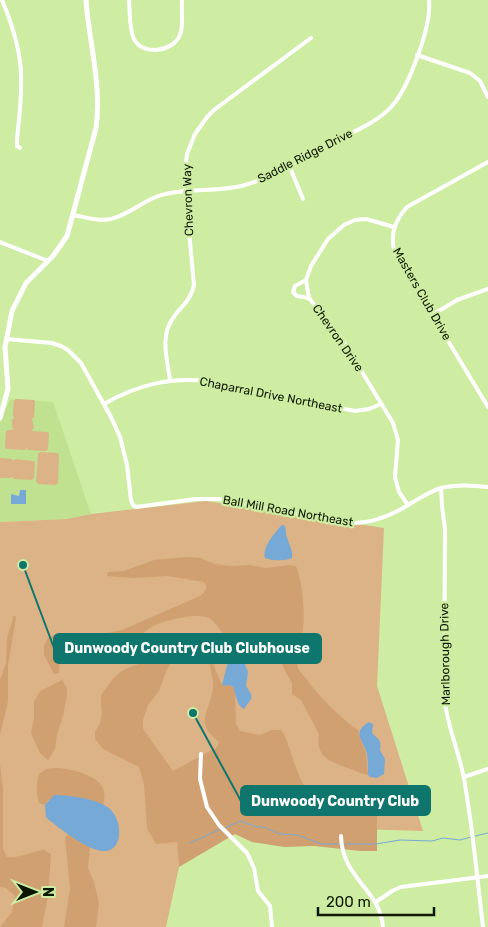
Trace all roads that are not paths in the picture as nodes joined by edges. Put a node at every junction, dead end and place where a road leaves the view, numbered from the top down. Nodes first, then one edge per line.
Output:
1 (2, 0) edge
2 (86, 0) edge
3 (129, 0) edge
4 (182, 0) edge
5 (428, 0) edge
6 (311, 38) dead end
7 (418, 56) junction
8 (488, 96) edge
9 (20, 148) dead end
10 (488, 162) edge
11 (289, 165) junction
12 (185, 191) junction
13 (303, 200) dead end
14 (73, 215) junction
15 (394, 227) junction
16 (0, 242) edge
17 (48, 261) junction
18 (306, 280) junction
19 (488, 289) edge
20 (309, 298) junction
21 (432, 315) junction
22 (6, 339) junction
23 (170, 380) junction
24 (487, 401) edge
25 (104, 404) junction
26 (381, 404) junction
27 (488, 407) edge
28 (0, 418) edge
29 (488, 487) edge
30 (442, 488) junction
31 (408, 506) junction
32 (201, 754) dead end
33 (488, 770) edge
34 (464, 777) junction
35 (341, 836) dead end
36 (488, 876) edge
37 (478, 877) junction
38 (376, 902) junction
39 (272, 927) edge
40 (383, 927) edge
41 (483, 927) edge

1 - 9 street
2 - 14 street
3 - 4 street
5 - 7 street, Saddle Ridge Drive
6 - 12 street, Chevron Way
7 - 8 street
7 - 11 street, Saddle Ridge Drive
10 - 15 street
11 - 12 street, Saddle Ridge Drive
11 - 13 street
12 - 14 street, Saddle Ridge Drive
12 - 23 street, Chevron Way
14 - 17 street
15 - 18 street
15 - 21 street, Masters Club Drive
16 - 17 street
17 - 22 street
18 - 20 street, Chevron Drive
18 - 20 street
19 - 21 street
20 - 26 street, Chevron Drive
21 - 24 street, Masters Club Drive
22 - 25 street
22 - 28 street
23 - 25 street, Chaparral Drive Northeast
23 - 26 street, Chaparral Drive Northeast
24 - 27 street, Masters Club Drive
25 - 31 street, Ball Mill Road Northeast
26 - 31 street, Chevron Drive
29 - 30 street, Ball Mill Road Northeast
30 - 31 street, Ball Mill Road Northeast
30 - 34 street, Marlborough Drive
32 - 39 street
33 - 34 street
34 - 37 street, Marlborough Drive
35 - 38 street
36 - 37 street
37 - 38 street
37 - 41 street, Marlborough Drive
38 - 40 street

